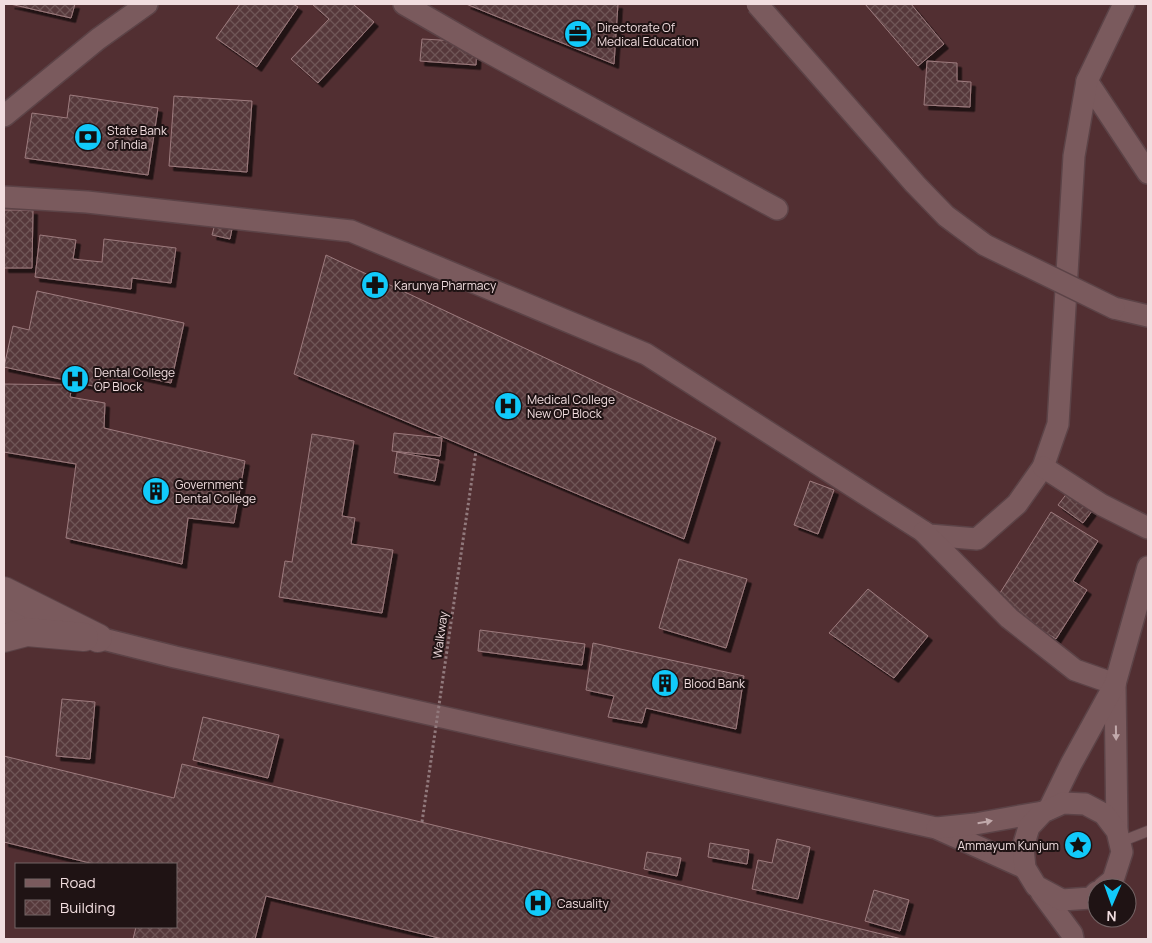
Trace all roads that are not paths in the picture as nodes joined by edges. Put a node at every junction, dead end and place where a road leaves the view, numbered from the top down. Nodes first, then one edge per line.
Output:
1 (147, 4) edge
2 (404, 4) edge
3 (757, 4) edge
4 (1124, 4) edge
5 (1087, 82) junction
6 (4, 116) edge
7 (1148, 173) edge
8 (4, 197) edge
9 (777, 209) dead end
10 (1148, 316) edge
11 (1042, 467) junction
12 (1148, 528) edge
13 (924, 532) junction
14 (1148, 567) edge
15 (4, 591) edge
16 (4, 612) edge
17 (4, 638) edge
18 (98, 638) junction
19 (1115, 684) junction
20 (1046, 810) junction
21 (936, 828) junction
22 (1148, 831) edge
23 (1118, 837) junction
24 (1025, 868) junction
25 (1114, 878) edge
26 (1036, 886) junction
27 (1087, 898) edge
28 (1072, 939) edge

1 - 6 street
2 - 9 street
3 - 10 street, bridge
4 - 5 street
5 - 7 street
5 - 11 street
8 - 13 street
11 - 12 street
11 - 13 street
13 - 19 street
14 - 19 street
15 - 18 main road
16 - 18 street
17 - 18 main road
18 - 21 street
19 - 20 street
19 -> 23 street
21 -> 20 street
20 - 23 street
20 - 24 street
21 - 24 street
22 - 23 lane
23 - 25 street
24 - 26 street
26 - 27 street
26 - 28 street

